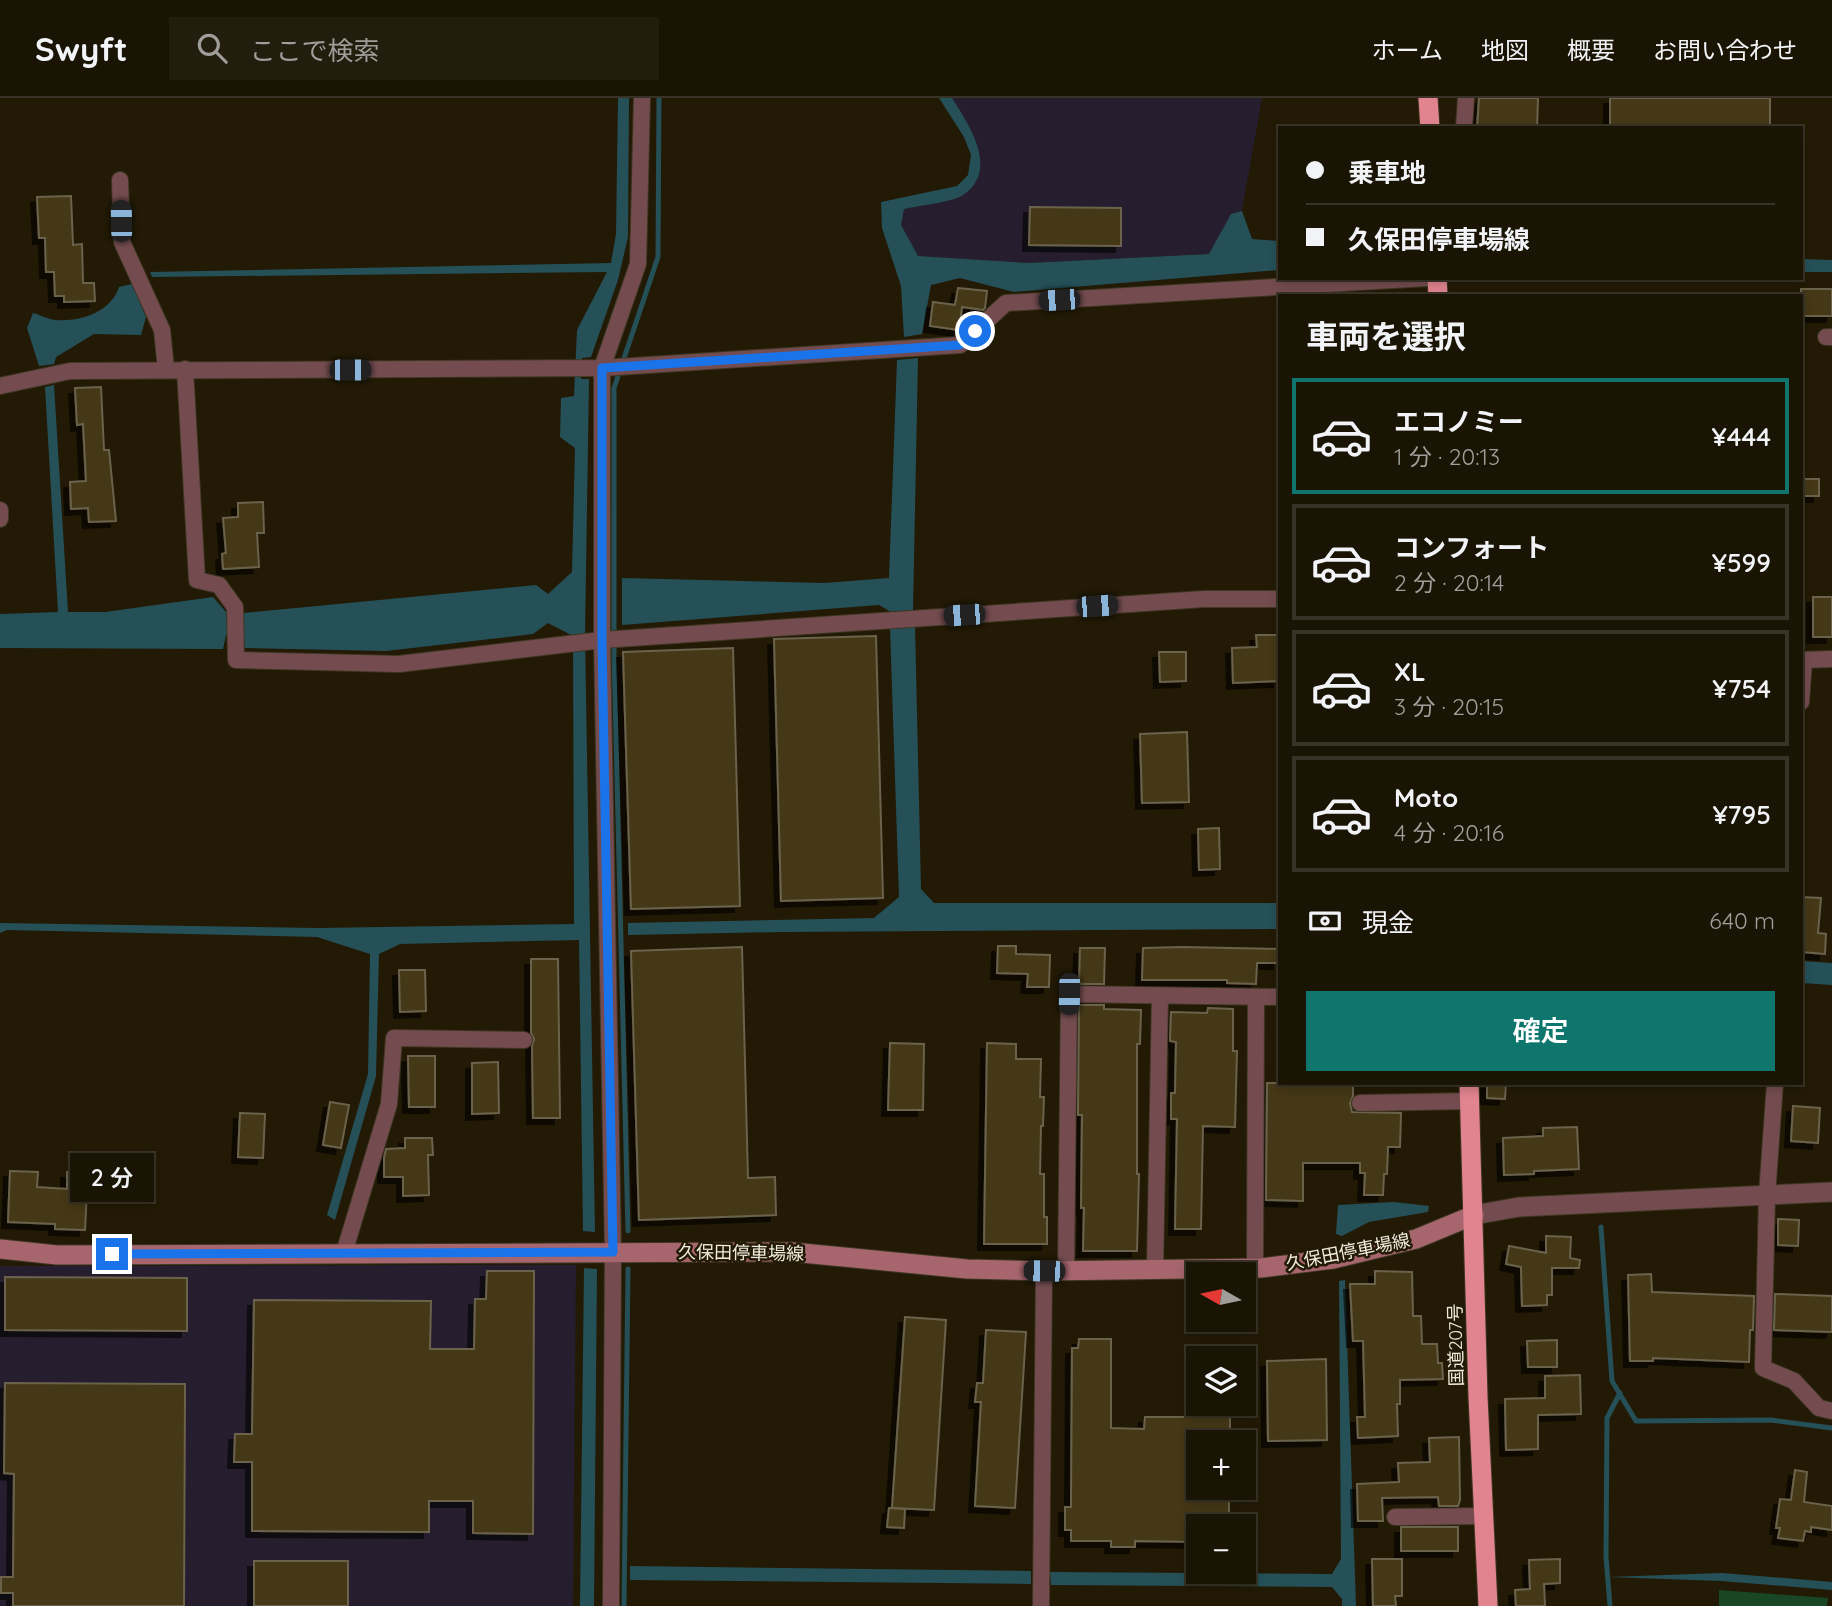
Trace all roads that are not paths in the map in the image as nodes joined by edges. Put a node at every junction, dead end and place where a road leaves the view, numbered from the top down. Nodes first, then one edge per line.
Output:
1 (642, 98) edge
2 (1428, 98) edge
3 (1466, 98) edge
4 (1430, 126) edge
5 (1464, 126) edge
6 (120, 180) dead end
7 (1393, 280) edge
8 (608, 367) junction
9 (166, 369) junction
10 (185, 369) junction
11 (0, 386) edge
12 (0, 510) edge
13 (0, 519) edge
14 (1278, 599) edge
15 (597, 641) junction
16 (1832, 659) edge
17 (1803, 660) edge
18 (1160, 996) junction
19 (1255, 997) junction
20 (1278, 997) edge
21 (524, 1040) dead end
22 (1775, 1085) edge
23 (1469, 1092) edge
24 (1360, 1103) dead end
25 (1832, 1192) edge
26 (1767, 1195) junction
27 (1474, 1215) junction
28 (0, 1249) edge
29 (613, 1252) junction
30 (344, 1253) junction
31 (1255, 1262) edge
32 (1256, 1268) edge
33 (1155, 1269) junction
34 (1186, 1269) edge
35 (1066, 1270) junction
36 (1044, 1271) junction
37 (1832, 1410) edge
38 (1484, 1516) junction
39 (1395, 1517) dead end
40 (611, 1606) edge
41 (1041, 1606) edge
42 (1488, 1606) edge

1 - 8 street
2 - 4 highway
3 - 5 street
6 - 9 street
7 - 8 street
8 - 10 street
8 - 15 street
9 - 10 street
9 - 11 street
10 - 15 street
12 - 13 street
14 - 15 street
15 - 29 street
16 - 17 street
18 - 19 street
18 - 33 street
18 - 35 street
19 - 20 street
19 - 31 street
21 - 30 street
22 - 26 street
23 - 24 street
23 - 27 highway, 国道207号
25 - 26 street
26 - 27 street
26 - 37 street
27 - 32 main road, 久保田停車場線
27 - 38 highway, 国道207号
28 - 30 main road, 久保田停車場線
29 - 30 main road, 久保田停車場線
29 - 36 main road, 久保田停車場線
29 - 40 street
33 - 34 main road, 久保田停車場線
33 - 35 main road, 久保田停車場線
35 - 36 main road, 久保田停車場線
36 - 41 street
38 - 39 street
38 - 42 highway, 国道207号

